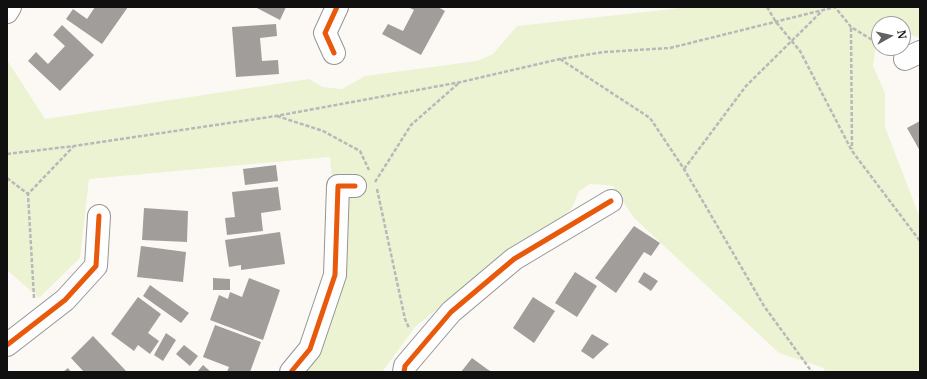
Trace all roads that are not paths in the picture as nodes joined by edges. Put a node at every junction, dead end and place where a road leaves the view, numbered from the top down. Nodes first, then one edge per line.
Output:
1 (10, 7) edge
2 (337, 7) edge
3 (7, 12) edge
4 (334, 53) dead end
5 (355, 186) road end
6 (611, 201) dead end
7 (99, 216) dead end
8 (7, 345) edge
9 (291, 372) edge
10 (404, 372) edge

1 - 3 street
2 - 4 street
5 - 9 street
6 - 10 street
7 - 8 street

